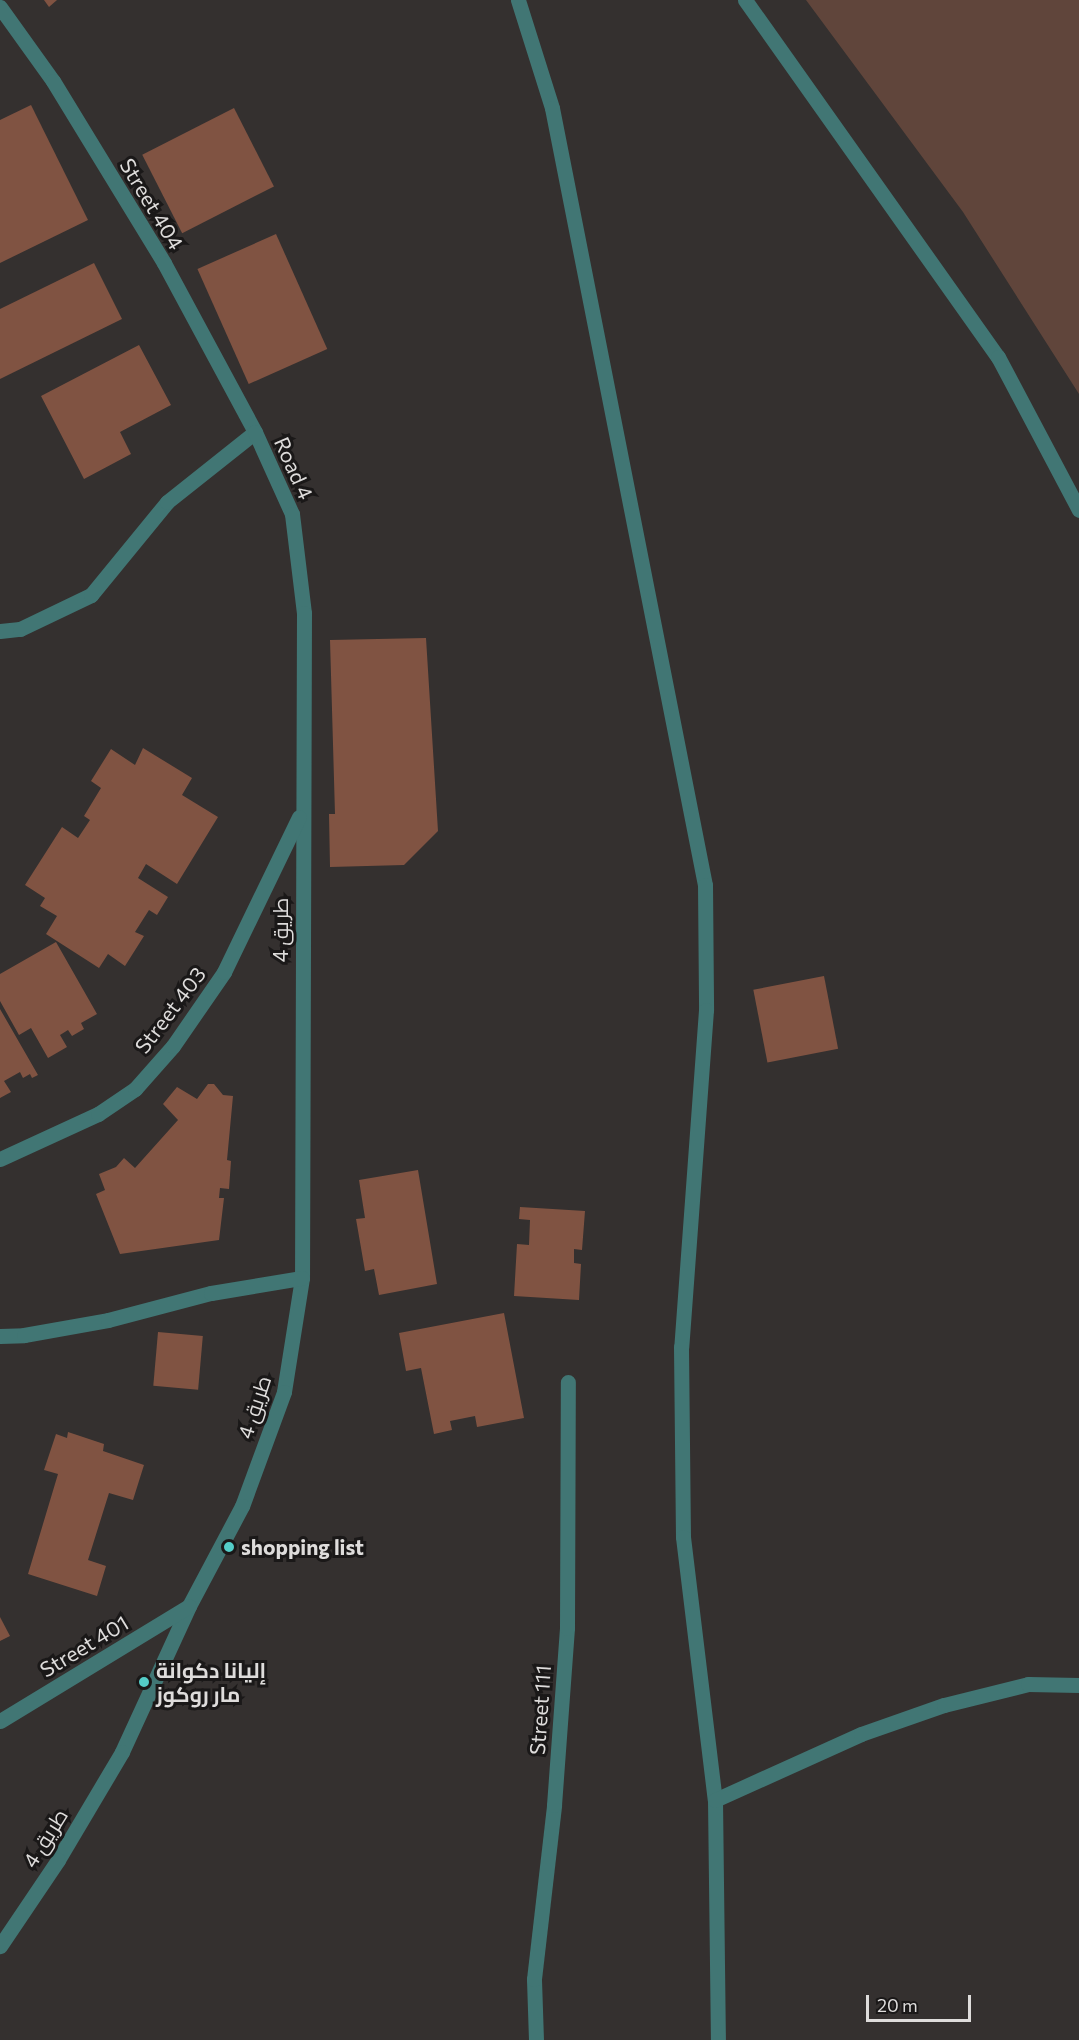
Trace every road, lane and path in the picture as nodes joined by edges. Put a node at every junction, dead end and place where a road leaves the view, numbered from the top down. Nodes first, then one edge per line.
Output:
1 (518, 0) edge
2 (746, 0) edge
3 (0, 7) edge
4 (255, 432) junction
5 (1079, 510) edge
6 (0, 631) edge
7 (301, 815) junction
8 (0, 1159) edge
9 (302, 1278) junction
10 (0, 1336) edge
11 (568, 1383) dead end
12 (189, 1606) junction
13 (1079, 1685) edge
14 (0, 1721) edge
15 (715, 1800) junction
16 (0, 1946) edge
17 (536, 2040) edge
18 (718, 2040) edge

1 - 15 street
2 - 5 street
3 - 4 street, Street 404
4 - 6 street, Road 4
4 - 7 street, Road 4
7 - 8 street, Street 403
7 - 9 street, طريق 4
9 - 10 street
9 - 12 street, طريق 4
11 - 17 street, Street 111
12 - 14 street, Street 401
12 - 16 street, طريق 4
13 - 15 street
15 - 18 street

